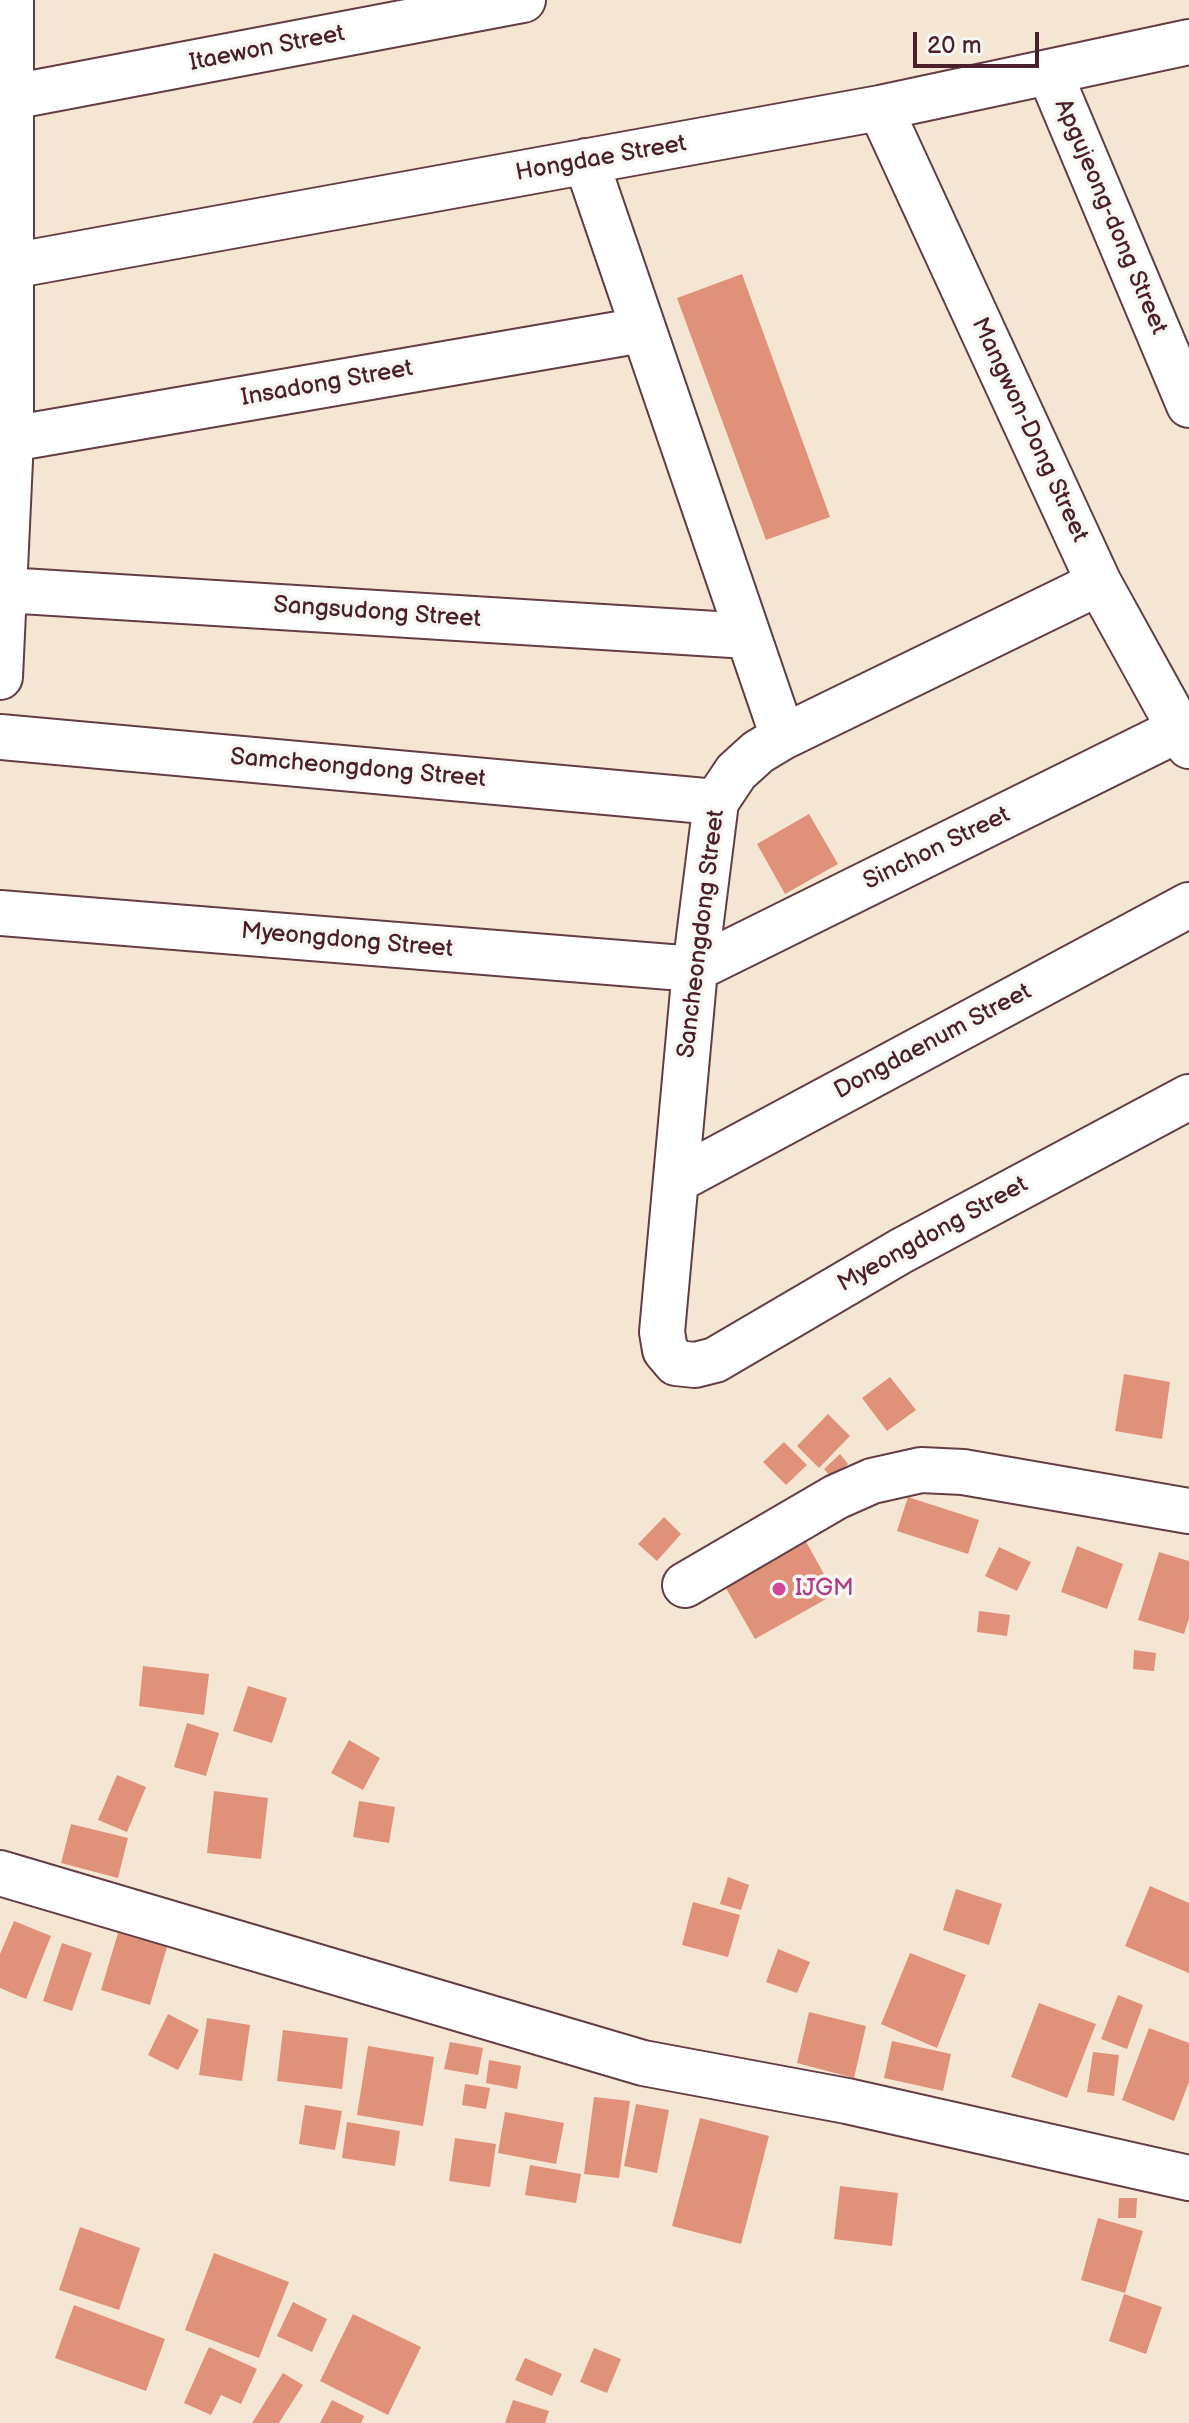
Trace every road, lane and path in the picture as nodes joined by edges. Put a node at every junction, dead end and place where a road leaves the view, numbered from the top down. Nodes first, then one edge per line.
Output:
1 (11, 0) edge
2 (523, 0) edge
3 (1189, 42) edge
4 (1050, 74) junction
5 (12, 97) junction
6 (880, 108) junction
7 (586, 161) junction
8 (11, 266) junction
9 (642, 330) junction
10 (1189, 405) edge
11 (11, 439) junction
12 (1099, 583) junction
13 (5, 590) junction
14 (748, 636) junction
15 (0, 677) edge
16 (0, 737) edge
17 (783, 737) junction
18 (1184, 738) edge
19 (716, 802) junction
20 (1189, 905) edge
21 (0, 913) edge
22 (695, 969) junction
23 (1189, 1097) edge
24 (677, 1180) junction
25 (676, 1363) joint
26 (1189, 1511) edge
27 (685, 1585) dead end
28 (0, 1873) edge
29 (1189, 2178) edge

1 - 5 street
2 - 5 street, Itaewon Street
3 - 4 street, Hongdae Street
4 - 6 street, Hongdae Street
4 - 10 street, Apgujeong-dong Street
5 - 8 street
6 - 7 street, Hongdae Street
6 - 12 street, Mangwon-Dong Street
7 - 8 street, Hongdae Street
7 - 9 street
8 - 11 street
9 - 11 street, Insadong Street
9 - 14 street
11 - 13 street
12 - 17 street, Sancheongdong Street
12 - 18 street, Mangwon-Dong Street
13 - 14 street, Sangsudong Street
13 - 15 street
14 - 17 street
16 - 19 street, Samcheongdong Street
17 - 19 street, Sancheongdong Street
18 - 22 street, Sinchon Street
19 - 22 street, Sancheongdong Street
20 - 24 street, Dongdaenum Street
21 - 22 street, Myeongdong Street
22 - 24 street, Sancheongdong Street
23 - 25 street, Myeongdong Street
24 - 25 street, Sancheongdong Street
26 - 27 street
28 - 29 street

